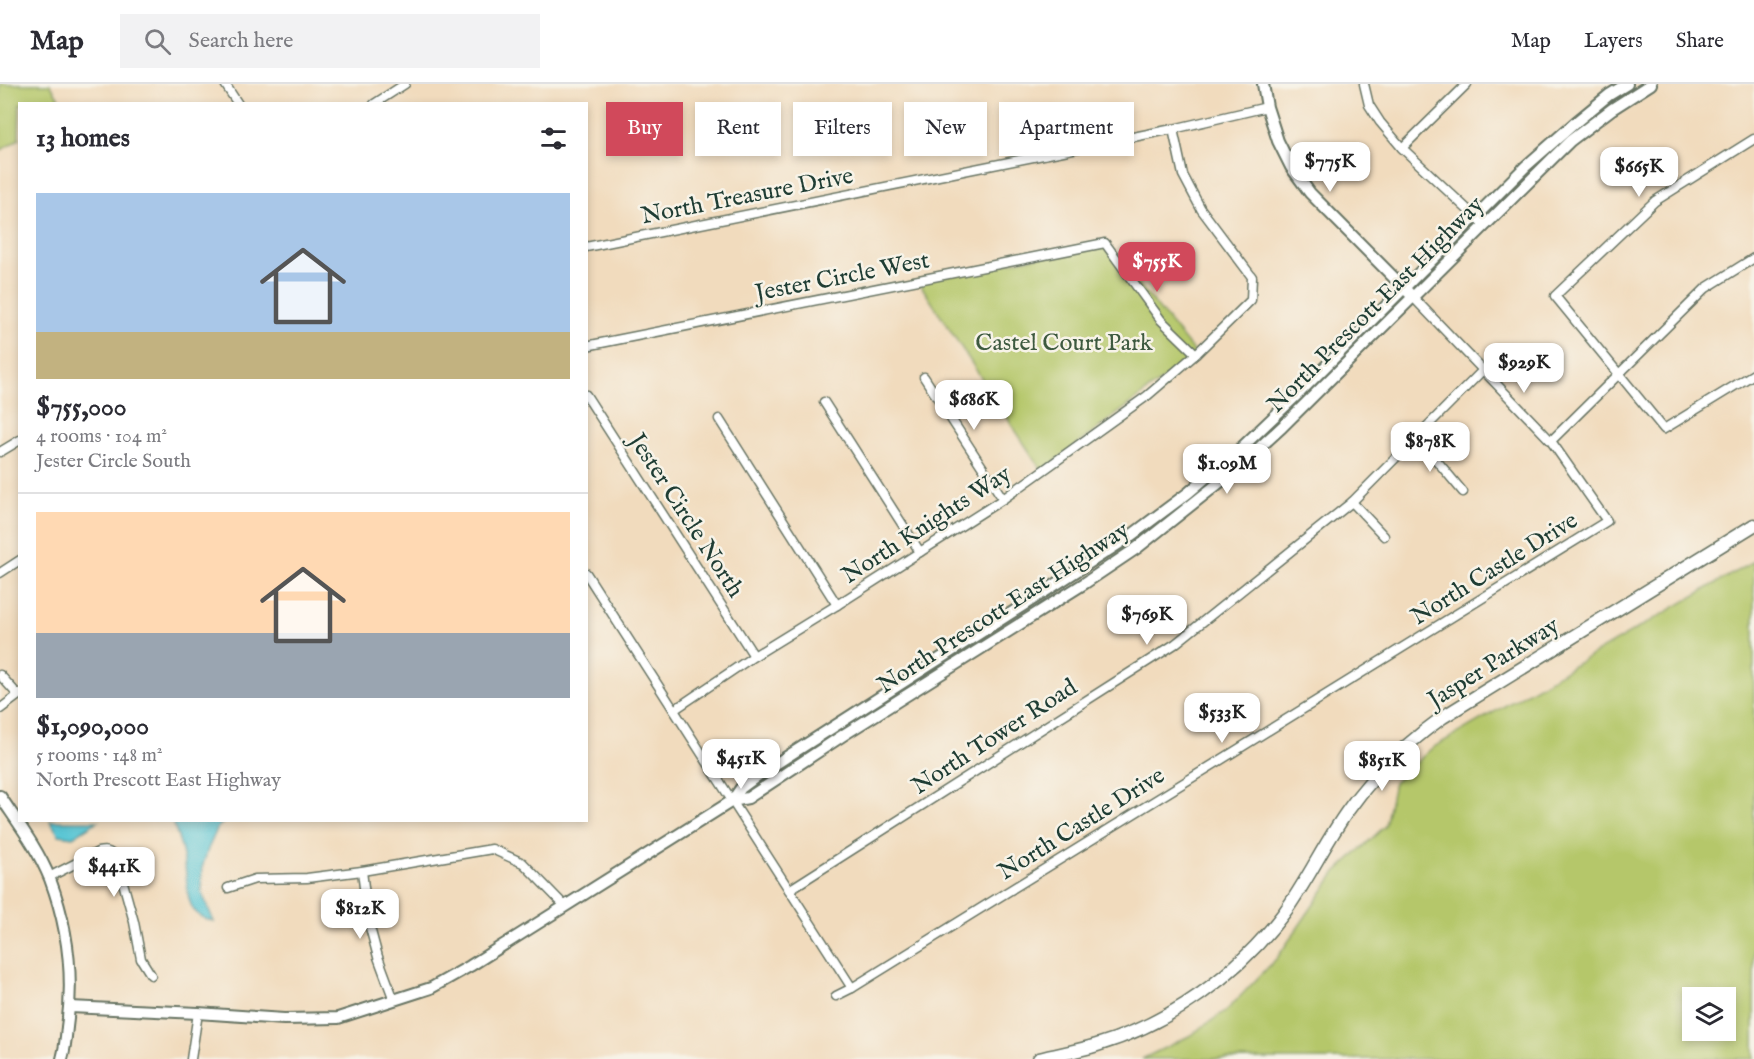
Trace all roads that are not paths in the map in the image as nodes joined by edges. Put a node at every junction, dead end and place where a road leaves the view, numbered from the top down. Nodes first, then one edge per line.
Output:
1 (225, 84) edge
2 (405, 84) edge
3 (1263, 84) edge
4 (1364, 84) edge
5 (1467, 84) edge
6 (1627, 84) edge
7 (1651, 84) edge
8 (237, 102) edge
9 (377, 102) edge
10 (1267, 106) junction
11 (1173, 129) junction
12 (1754, 139) edge
13 (1402, 148) junction
14 (1480, 221) junction
15 (588, 247) edge
16 (1754, 258) edge
17 (1409, 293) junction
18 (588, 346) edge
19 (1196, 354) junction
20 (1483, 370) junction
21 (1619, 372) junction
22 (1754, 374) edge
23 (924, 376) dead end
24 (588, 398) edge
25 (824, 402) dead end
26 (719, 419) dead end
27 (1417, 437) junction
28 (18, 441) edge
29 (1551, 441) junction
30 (0, 452) edge
31 (1463, 492) dead end
32 (1182, 497) junction
33 (1003, 499) junction
34 (1352, 502) junction
35 (1190, 507) junction
36 (1754, 525) edge
37 (1384, 536) dead end
38 (920, 552) junction
39 (18, 561) edge
40 (0, 573) edge
41 (588, 576) edge
42 (837, 605) junction
43 (974, 638) junction
44 (980, 650) junction
45 (754, 656) junction
46 (0, 675) edge
47 (18, 693) edge
48 (18, 695) edge
49 (0, 709) edge
50 (674, 710) junction
51 (0, 796) edge
52 (732, 801) junction
53 (362, 871) junction
54 (49, 878) junction
55 (228, 888) dead end
56 (789, 890) junction
57 (565, 906) junction
58 (151, 975) dead end
59 (852, 988) junction
60 (836, 996) dead end
61 (394, 1000) junction
62 (70, 1007) junction
63 (198, 1013) junction
64 (62, 1059) edge
65 (191, 1059) edge
66 (1039, 1059) edge

1 - 8 street
2 - 9 street
3 - 10 street
4 - 13 street
5 - 13 street
6 - 14 street, North Prescott East Highway
7 - 14 street, North Prescott East Highway
10 - 11 street, North Treasure Drive
10 - 17 street
11 - 15 street, North Treasure Drive
11 - 19 street, North Knights Way
12 - 21 street
13 - 14 street
14 - 17 street, North Prescott East Highway
16 - 21 street
17 - 20 street
17 - 32 street, North Prescott East Highway
17 - 35 street, North Prescott East Highway
18 - 19 street, Jester Circle West
19 - 33 street, North Knights Way
20 - 27 street, North Tower Road
20 - 29 street
21 - 22 street
21 - 29 street
23 - 33 street
24 - 45 street, Jester Circle North
25 - 38 street
26 - 42 street
27 - 31 street
27 - 34 street, North Tower Road
28 - 30 street
29 - 59 street, North Castle Drive
32 - 35 street
32 - 43 street, North Prescott East Highway
33 - 38 street, North Knights Way
34 - 37 street
34 - 56 street, North Tower Road
35 - 44 street, North Prescott East Highway
36 - 66 main road, Jasper Parkway
38 - 42 street, North Knights Way
39 - 40 street
41 - 50 street
42 - 45 street, North Knights Way
43 - 44 street
43 - 52 street, North Prescott East Highway
44 - 52 street, North Prescott East Highway
45 - 50 street, North Knights Way
46 - 47 street
48 - 49 street
50 - 52 street
51 - 54 street
52 - 56 street
52 - 57 street, North Prescott East Highway
53 - 55 street
53 - 57 street
53 - 61 street
54 - 58 street
54 - 62 street
56 - 59 street
57 - 61 street, North Prescott East Highway
59 - 60 street, North Castle Drive
61 - 63 street, North Prescott East Highway
62 - 63 street, North Prescott East Highway
62 - 64 street
63 - 65 street

